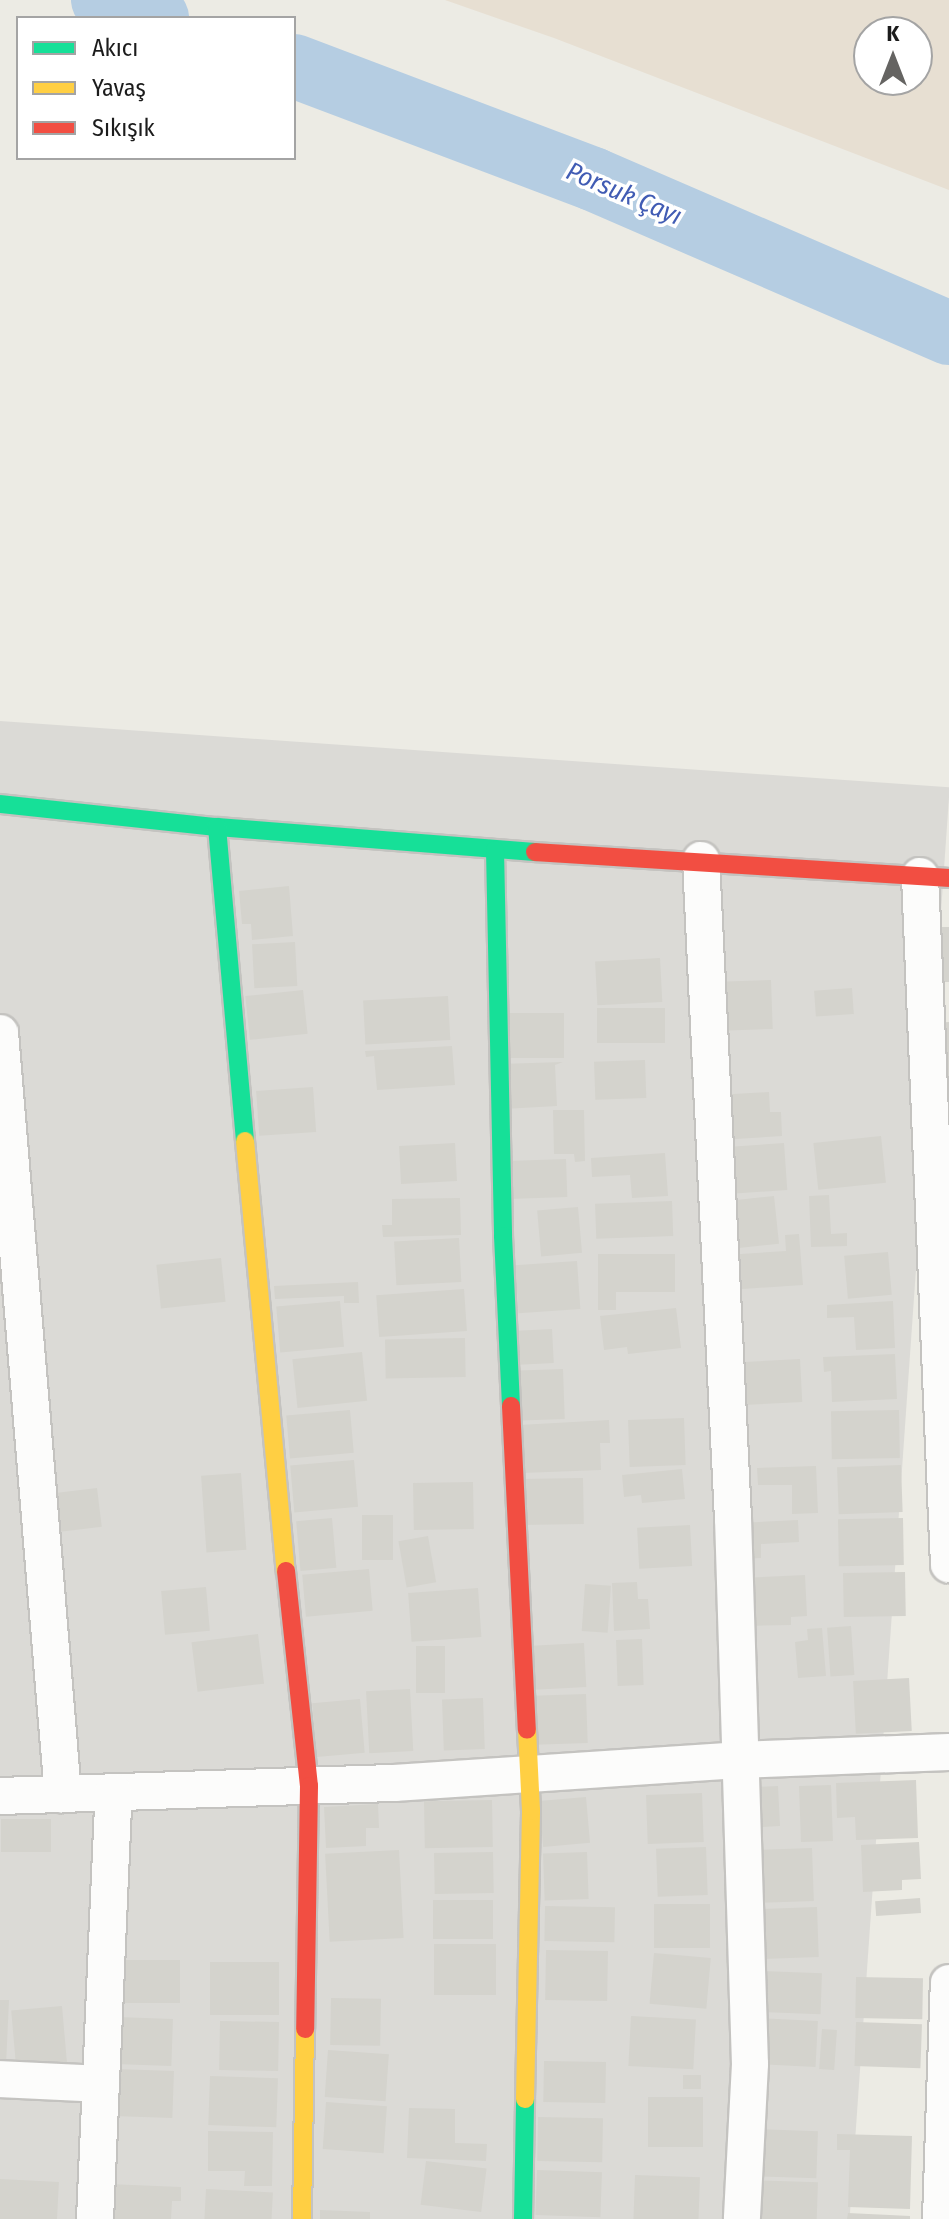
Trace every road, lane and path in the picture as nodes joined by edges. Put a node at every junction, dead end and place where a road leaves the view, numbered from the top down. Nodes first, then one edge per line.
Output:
1 (0, 804) edge
2 (217, 827) junction
3 (495, 850) junction
4 (701, 860) junction
5 (934, 877) edge
6 (0, 1033) edge
7 (949, 1564) edge
8 (949, 1752) edge
9 (738, 1760) junction
10 (530, 1774) junction
11 (309, 1786) junction
12 (114, 1792) junction
13 (63, 1794) junction
14 (0, 1796) edge
15 (949, 1983) edge
16 (0, 2079) edge
17 (101, 2084) junction
18 (95, 2219) edge
19 (302, 2219) edge
20 (523, 2219) edge
21 (742, 2219) edge
22 (941, 2219) edge

1 - 2 street
2 - 3 street
2 - 11 street
3 - 4 street
3 - 10 street
4 - 5 street
4 - 9 street
5 - 7 street
6 - 13 street
8 - 9 street
9 - 10 street
9 - 21 street
10 - 11 street
10 - 20 street
11 - 12 street
11 - 19 street
12 - 13 street
12 - 17 street
13 - 14 street
15 - 22 street
16 - 17 street
17 - 18 street

